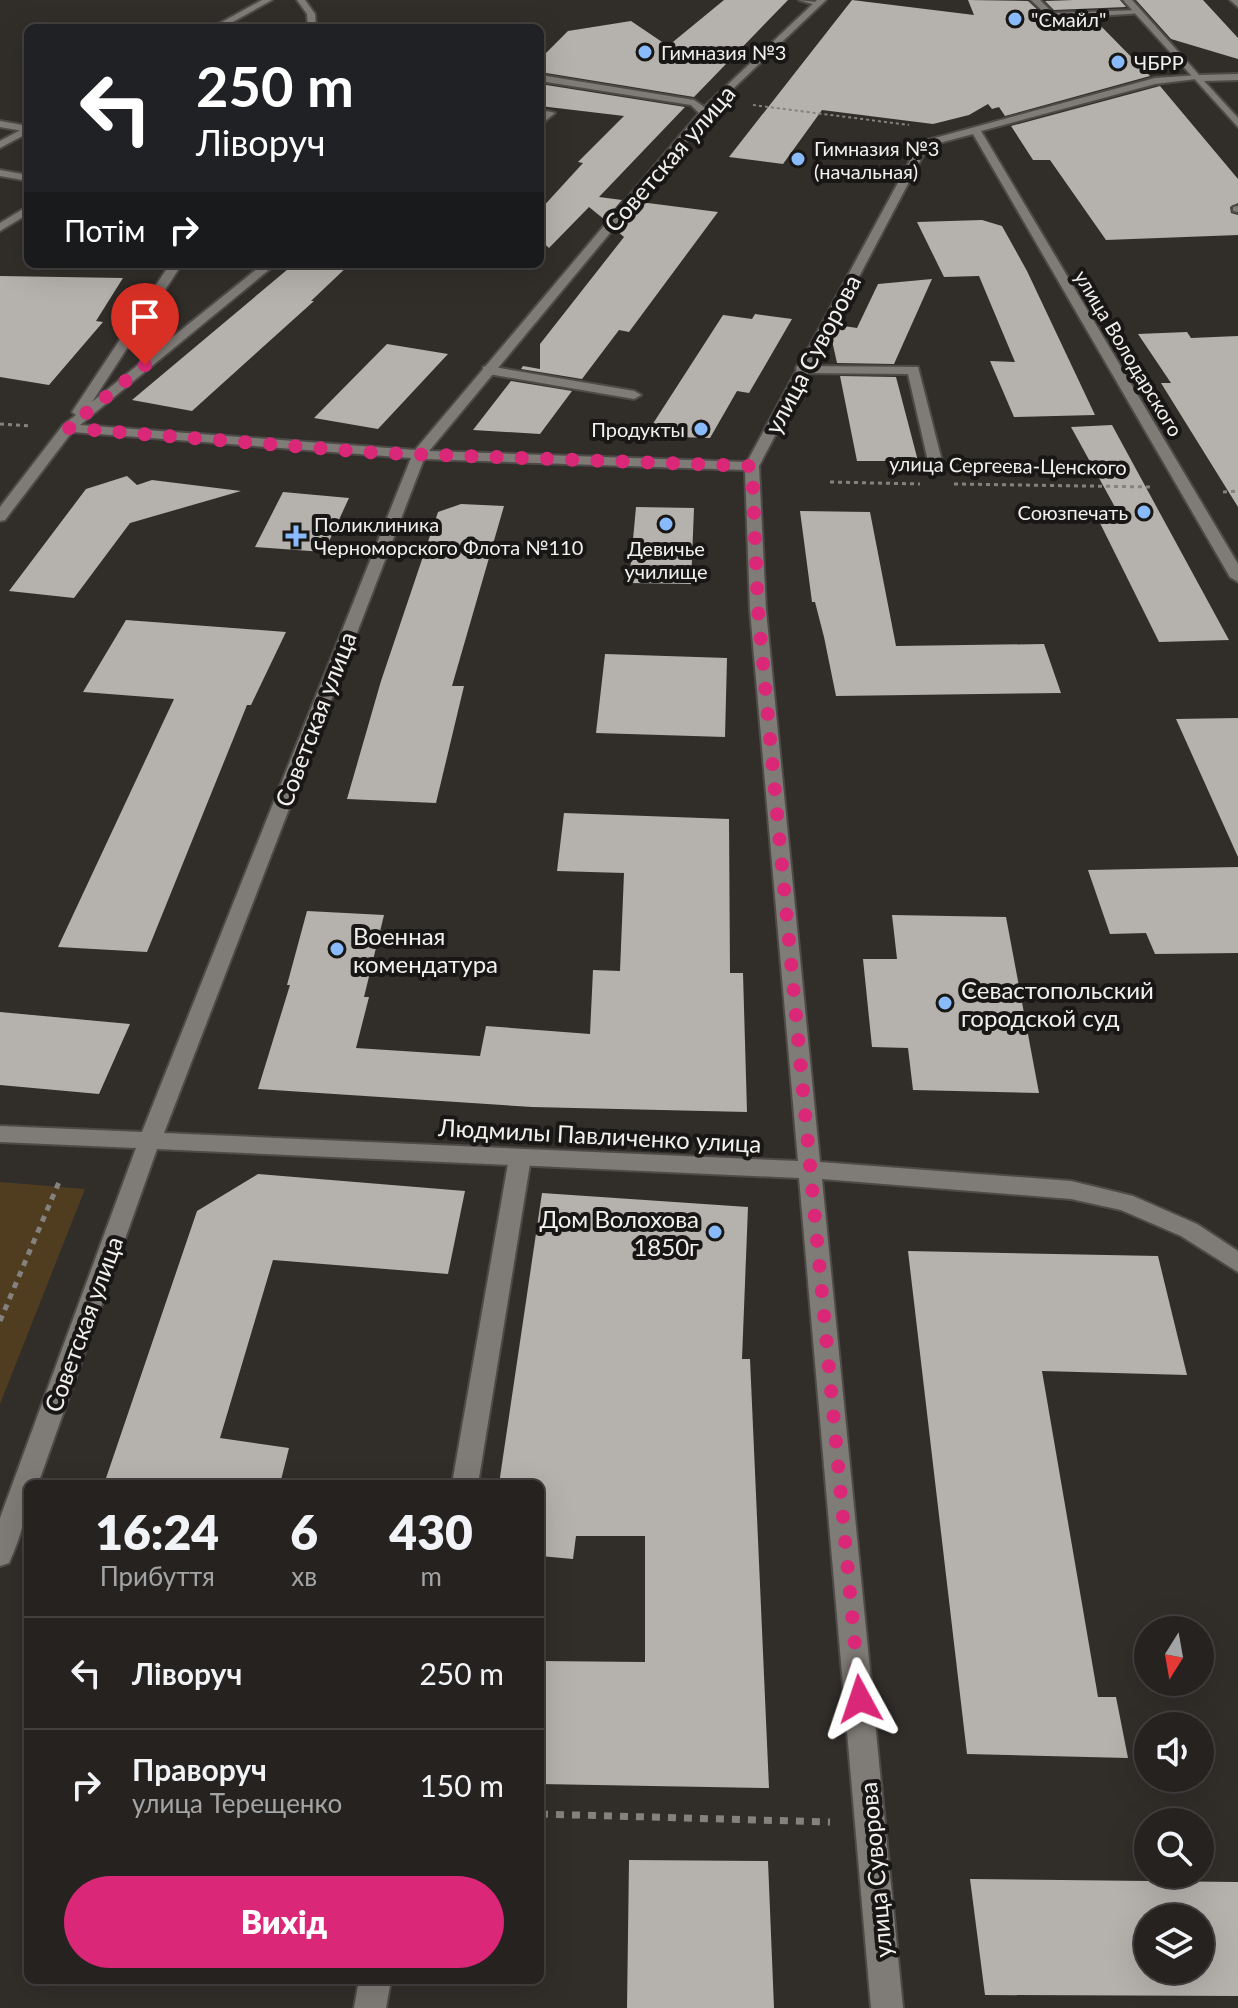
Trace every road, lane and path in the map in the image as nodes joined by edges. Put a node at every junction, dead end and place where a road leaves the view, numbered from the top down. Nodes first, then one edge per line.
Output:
1 (268, 0) edge
2 (301, 0) edge
3 (803, 0) edge
4 (1035, 0) edge
5 (1127, 0) edge
6 (821, 2) edge
7 (1139, 13) junction
8 (223, 24) edge
9 (312, 24) edge
10 (1238, 77) edge
11 (1199, 78) junction
12 (544, 79) edge
13 (753, 105) dead end
14 (550, 113) dead end
15 (706, 114) junction
16 (544, 118) edge
17 (0, 124) edge
18 (1238, 124) edge
19 (919, 126) dead end
20 (24, 128) edge
21 (975, 129) junction
22 (24, 131) edge
23 (0, 145) edge
24 (0, 173) edge
25 (24, 177) edge
26 (24, 212) edge
27 (0, 228) edge
28 (173, 268) edge
29 (265, 268) edge
30 (802, 369) junction
31 (488, 370) junction
32 (634, 395) dead end
33 (68, 428) junction
34 (419, 455) junction
35 (935, 461) dead end
36 (752, 466) junction
37 (830, 482) dead end
38 (923, 484) dead end
39 (954, 484) dead end
40 (1185, 487) junction
41 (0, 517) edge
42 (1238, 577) edge
43 (0, 1134) edge
44 (150, 1140) junction
45 (520, 1158) junction
46 (811, 1170) junction
47 (59, 1182) dead end
48 (1238, 1263) edge
49 (0, 1321) edge
50 (27, 1480) edge
51 (466, 1480) edge
52 (24, 1488) edge
53 (0, 1554) edge
54 (544, 1814) edge
55 (871, 1824) junction
56 (374, 1984) edge
57 (370, 2008) edge
58 (887, 2008) edge

1 - 8 street
2 - 9 street
3 - 6 street
4 - 7 street
5 - 7 street
6 - 15 street, Советская улица
7 - 11 street
10 - 11 street, улица Суворова
11 - 18 street
11 - 21 street, улица Суворова
12 - 15 street
13 - 19 path
14 - 16 street
15 - 31 street, Советская улица
17 - 20 street
21 - 30 street, улица Суворова
21 - 40 street, улица Володарского
22 - 23 street
24 - 25 street
26 - 27 street
28 - 33 street
29 - 33 street
30 - 35 street
30 - 36 street, улица Суворова
31 - 32 street
31 - 34 street, Советская улица
33 - 34 street
33 - 41 street
34 - 36 street
34 - 44 street, Советская улица
36 - 46 street, улица Суворова
37 - 38 path, улица Сергеева-Ценского
39 - 40 path, улица Сергеева-Ценского
40 - 42 street, улица Володарского
43 - 44 street, Людмилы Павличенко улица
44 - 45 street, Людмилы Павличенко улица
44 - 50 street, Советская улица
45 - 46 street, Людмилы Павличенко улица
45 - 51 street
46 - 48 street, Людмилы Павличенко улица
46 - 55 street, улица Суворова
47 - 49 path
52 - 53 street, Советская улица
54 - 55 path
55 - 58 street, улица Суворова
56 - 57 street

